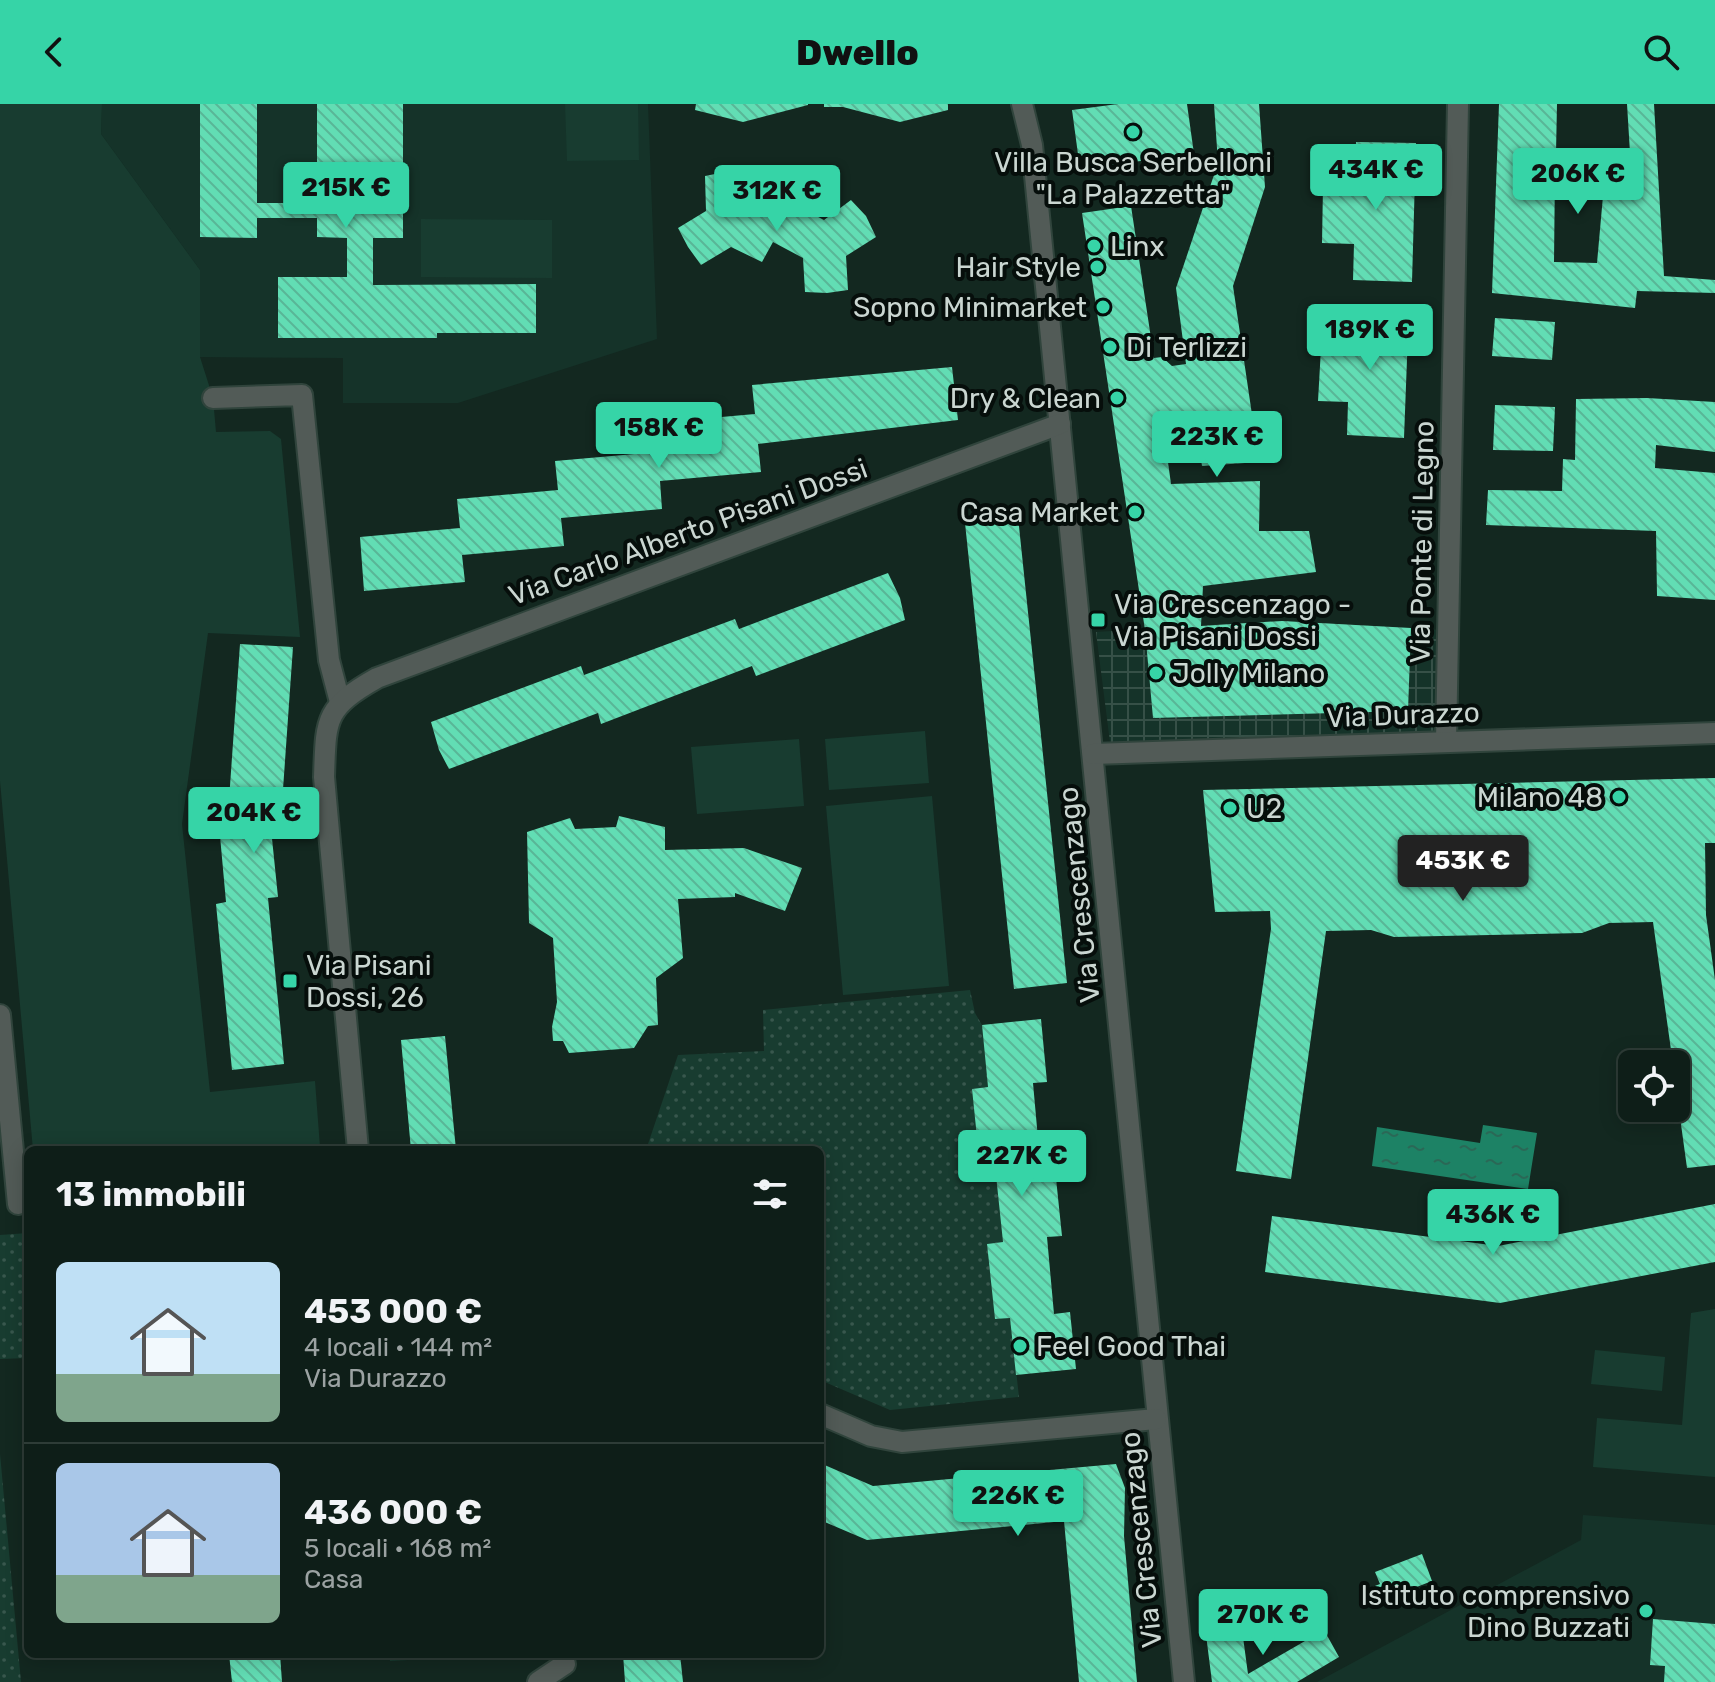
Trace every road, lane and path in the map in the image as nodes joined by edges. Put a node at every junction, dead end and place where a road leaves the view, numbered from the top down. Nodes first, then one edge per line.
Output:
1 (1022, 104) edge
2 (1458, 104) edge
3 (213, 398) dead end
4 (1060, 424) junction
5 (340, 702) junction
6 (1715, 733) edge
7 (1446, 742) junction
8 (1093, 754) junction
9 (0, 1015) edge
10 (358, 1146) edge
11 (15, 1205) edge
12 (824, 1416) edge
13 (1156, 1419) junction
14 (566, 1667) edge
15 (538, 1682) edge
16 (1184, 1682) edge

1 - 4 street, Via Crescenzago
2 - 7 street, Via Ponte di Legno
3 - 5 street
4 - 5 street, Via Carlo Alberto Pisani Dossi
4 - 8 street, Via Crescenzago
5 - 10 street
6 - 7 street, Via Durazzo
7 - 8 street, Via Durazzo
8 - 13 street, Via Crescenzago
9 - 11 street
12 - 13 street
13 - 16 street, Via Crescenzago
14 - 15 street

